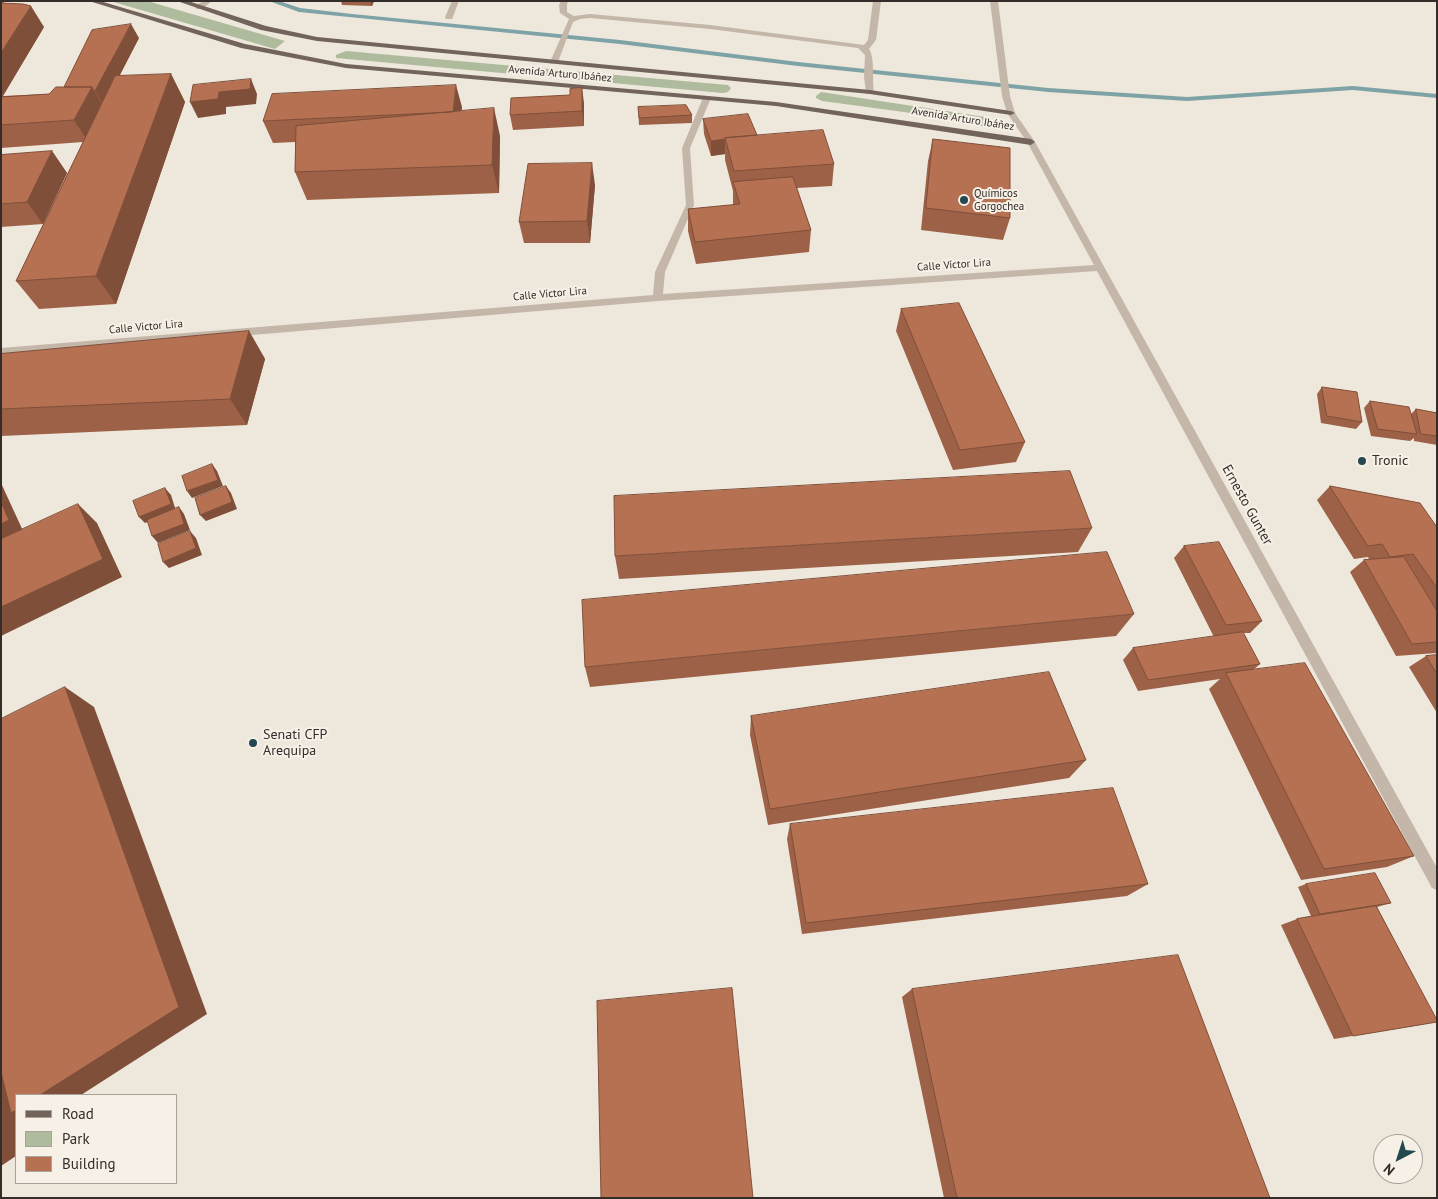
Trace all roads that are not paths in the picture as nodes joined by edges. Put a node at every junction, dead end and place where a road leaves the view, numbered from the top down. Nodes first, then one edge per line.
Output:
1 (92, 1) edge
2 (209, 1) edge
3 (456, 1) edge
4 (565, 1) edge
5 (876, 1) edge
6 (994, 1) edge
7 (185, 2) edge
8 (199, 7) junction
9 (449, 17) dead end
10 (572, 20) junction
11 (867, 52) junction
12 (554, 62) junction
13 (870, 92) junction
14 (778, 93) junction
15 (707, 98) junction
16 (1012, 113) junction
17 (1031, 142) junction
18 (1100, 268) junction
19 (658, 298) junction
20 (1, 352) edge
21 (1437, 883) edge

1 - 15 main road, Avenida Arturo Ibáñez
2 - 8 street
3 - 9 street
4 - 10 street
5 - 11 street
6 - 16 street, Ernesto Gunter
7 - 8 main road, Avenida Arturo Ibáñez
8 - 12 main road, Avenida Arturo Ibáñez
10 - 11 street
10 - 12 street
11 - 13 street
12 - 14 main road, Avenida Arturo Ibáñez
13 - 14 main road, Avenida Arturo Ibáñez
13 - 16 main road, Avenida Arturo Ibáñez
14 - 15 main road, Avenida Arturo Ibáñez
14 - 17 main road, Avenida Arturo Ibáñez
15 - 19 street
16 - 17 street, Ernesto Gunter
17 - 18 street, Ernesto Gunter
18 - 19 street, Calle Víctor Lira
18 - 21 street, Ernesto Gunter
19 - 20 street, Calle Víctor Lira

